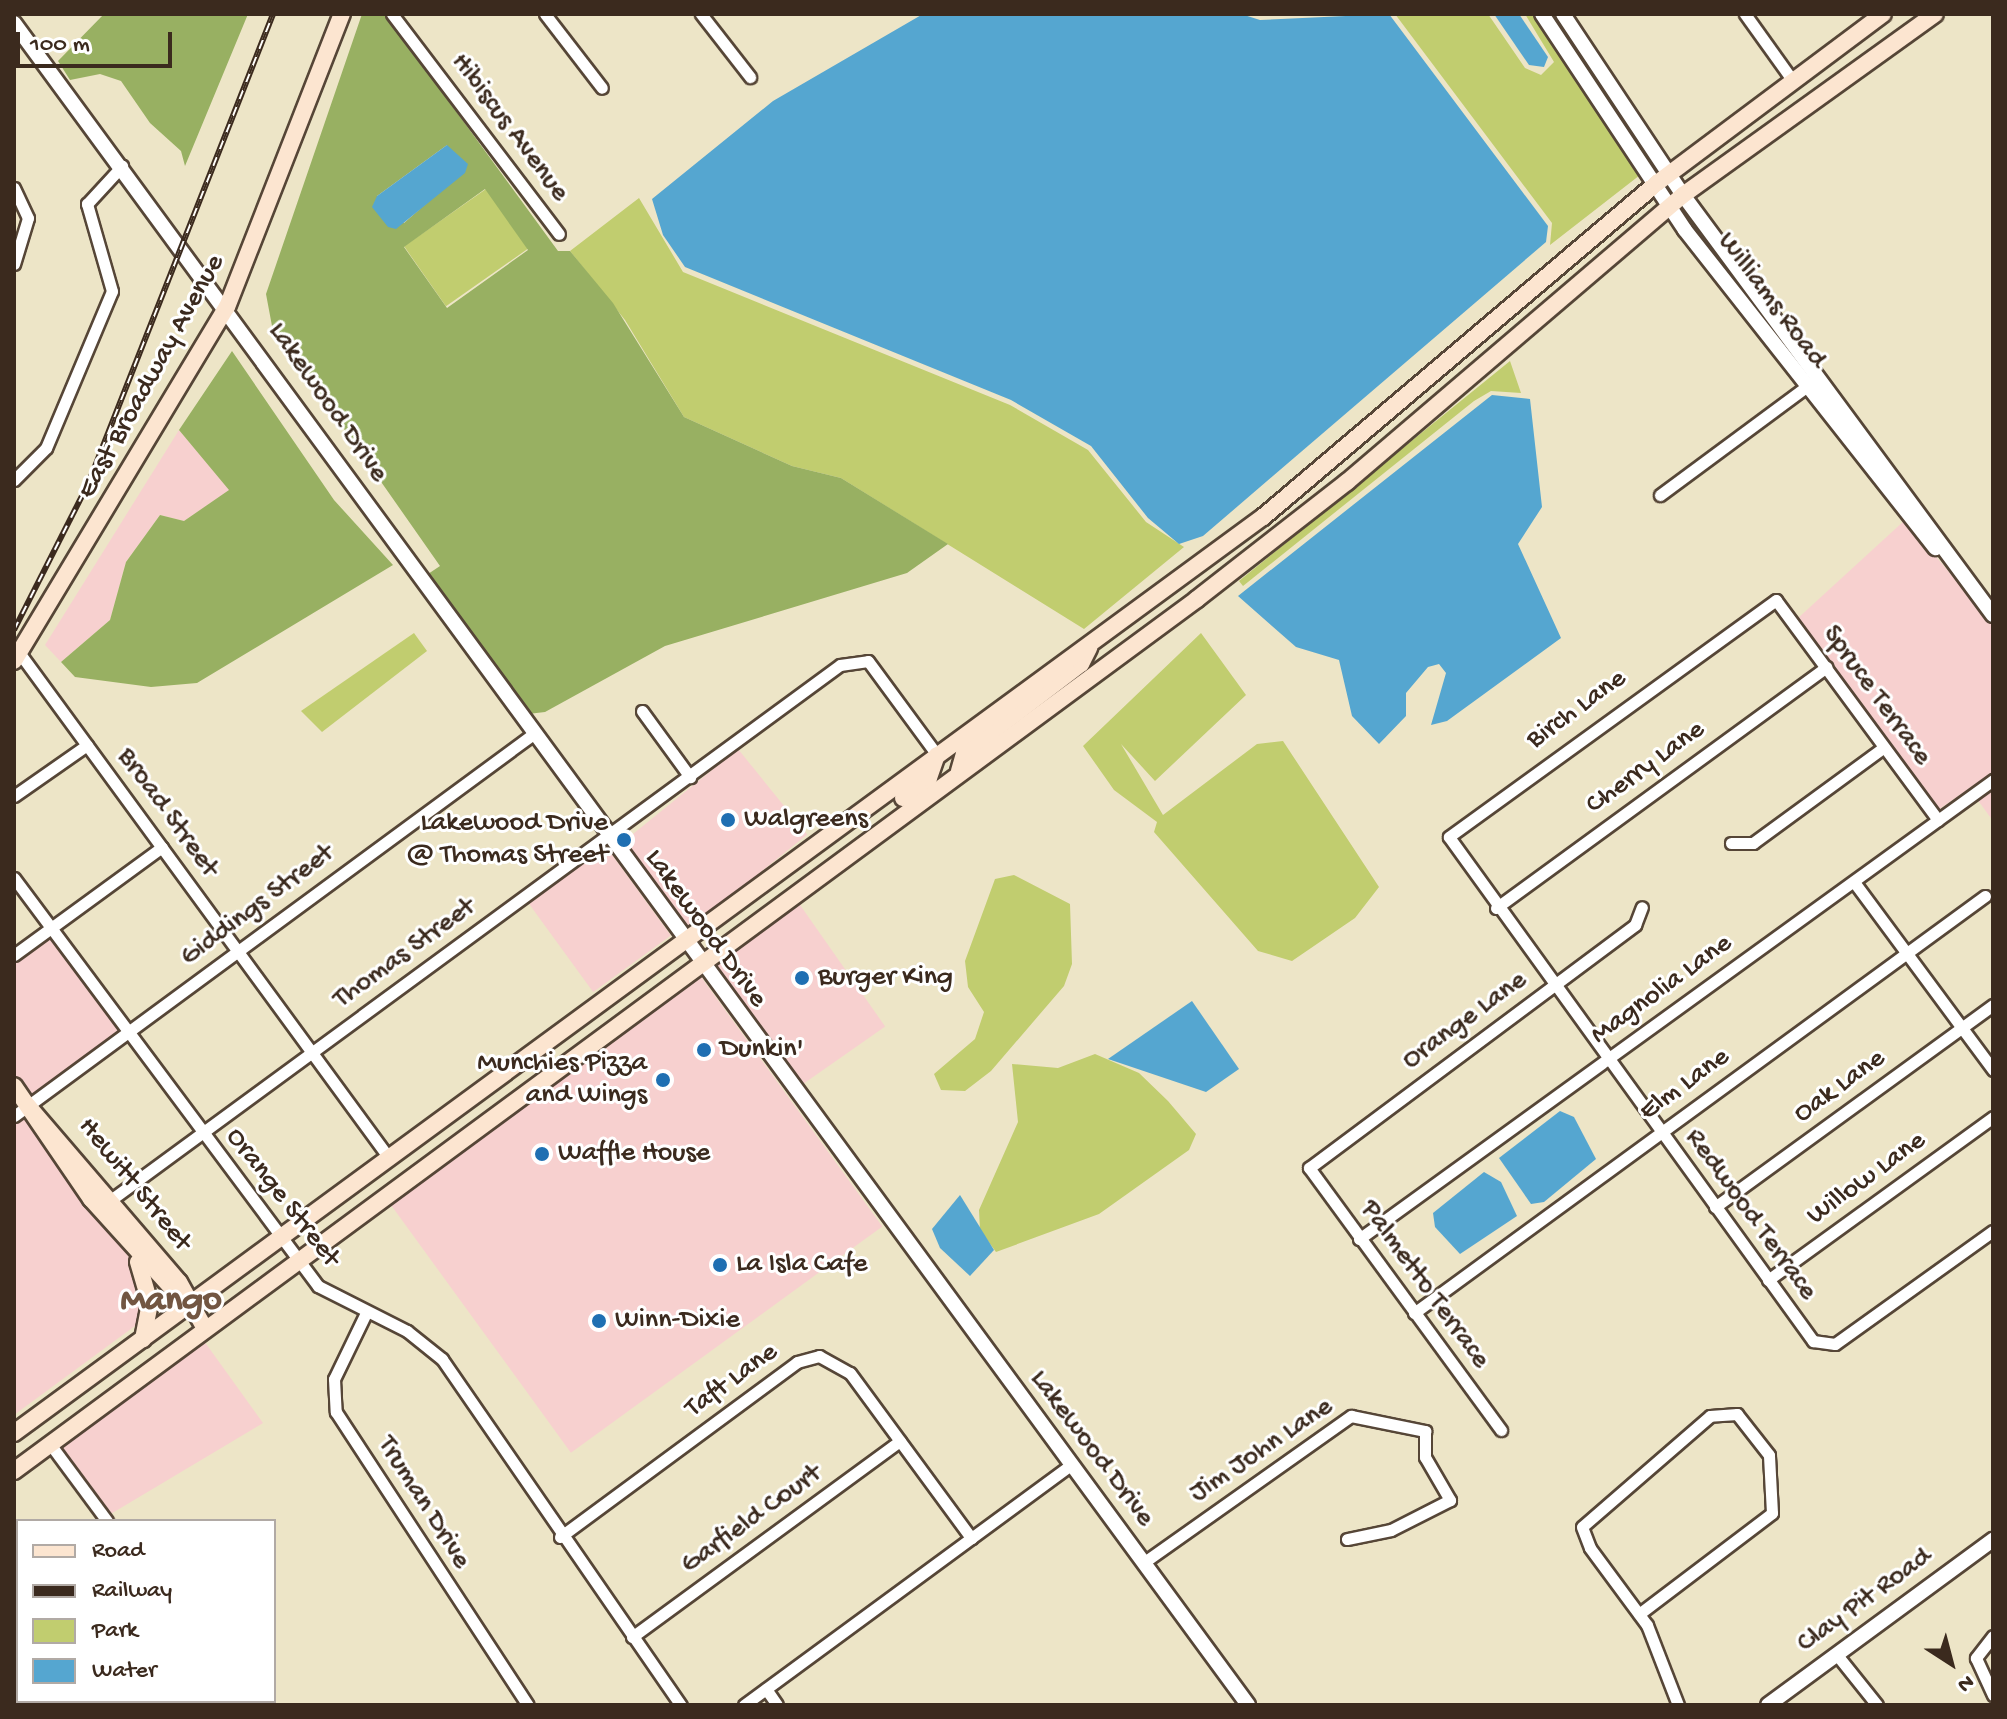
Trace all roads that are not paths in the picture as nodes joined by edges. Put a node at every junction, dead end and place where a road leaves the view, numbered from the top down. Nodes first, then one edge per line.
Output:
1 (342, 14) edge
2 (392, 14) edge
3 (545, 14) edge
4 (701, 14) edge
5 (1542, 14) edge
6 (1563, 14) edge
7 (1745, 14) edge
8 (1883, 14) edge
9 (1935, 14) edge
10 (14, 23) edge
11 (750, 77) dead end
12 (1793, 81) junction
13 (602, 88) dead end
14 (122, 166) junction
15 (1671, 172) junction
16 (1657, 183) junction
17 (14, 188) edge
18 (1683, 195) junction
19 (1669, 206) junction
20 (559, 234) dead end
21 (14, 264) edge
22 (227, 307) junction
23 (1821, 376) junction
24 (1805, 388) junction
25 (14, 480) edge
26 (1660, 495) dead end
27 (1776, 600) joint
28 (1984, 602) junction
29 (1993, 615) edge
30 (1091, 643) junction
31 (16, 656) edge
32 (1826, 667) junction
33 (642, 711) dead end
34 (532, 735) junction
35 (87, 745) junction
36 (1884, 747) junction
37 (937, 755) junction
38 (959, 771) junction
39 (690, 777) junction
40 (1993, 780) edge
41 (14, 796) edge
42 (1938, 820) junction
43 (606, 837) junction
44 (1731, 843) dead end
45 (162, 847) junction
46 (851, 849) junction
47 (1473, 877) joint
48 (14, 878) edge
49 (1854, 882) junction
50 (1985, 896) dead end
51 (1642, 907) dead end
52 (1496, 908) junction
53 (52, 929) junction
54 (682, 941) junction
55 (237, 950) junction
56 (1906, 953) junction
57 (14, 955) edge
58 (698, 963) junction
59 (1552, 986) junction
60 (1993, 1005) edge
61 (1962, 1028) junction
62 (129, 1034) junction
63 (312, 1052) junction
64 (1606, 1061) junction
65 (1993, 1070) edge
66 (14, 1086) edge
67 (21, 1111) edge
68 (1993, 1117) edge
69 (1660, 1133) junction
70 (202, 1135) junction
71 (389, 1158) junction
72 (1309, 1168) joint
73 (112, 1199) junction
74 (1715, 1207) junction
75 (1993, 1231) edge
76 (279, 1238) junction
77 (1359, 1239) junction
78 (128, 1243) junction
79 (297, 1260) junction
80 (1768, 1280) junction
81 (189, 1306) junction
82 (1414, 1313) junction
83 (365, 1315) junction
84 (205, 1329) junction
85 (143, 1339) junction
86 (29, 1423) junction
87 (1501, 1430) dead end
88 (14, 1433) edge
89 (900, 1441) junction
90 (50, 1444) junction
91 (14, 1446) edge
92 (1071, 1465) junction
93 (14, 1471) edge
94 (106, 1519) edge
95 (560, 1537) junction
96 (971, 1538) junction
97 (1347, 1539) dead end
98 (1993, 1540) edge
99 (1143, 1563) junction
100 (1639, 1614) junction
101 (1993, 1636) edge
102 (632, 1637) junction
103 (1837, 1655) junction
104 (766, 1689) junction
105 (1993, 1695) edge
106 (1772, 1704) edge
107 (528, 1705) edge
108 (681, 1705) edge
109 (744, 1705) edge
110 (777, 1705) edge
111 (1248, 1705) edge
112 (1678, 1705) edge
113 (1877, 1705) edge

1 - 22 main road, East Broadway Avenue
2 - 20 street, Hibiscus Avenue
3 - 13 street
4 - 11 street
5 - 16 street, Williams Road
6 - 15 street, Williams Road
7 - 12 street
8 - 12 main road
9 - 18 main road
10 - 14 street, Lakewood Drive
12 - 15 main road
14 - 22 street, Lakewood Drive
14 - 25 street
15 - 16 main road
15 - 18 street, Williams Road
16 - 19 street, Williams Road
16 - 30 main road
17 - 21 street
18 - 19 main road
18 - 23 street, Williams Road
19 - 24 street, Williams Road
19 - 38 main road
22 - 31 main road, East Broadway Avenue
22 - 34 street, Lakewood Drive
23 - 24 street
23 - 28 street, Williams Road
24 - 26 street
24 - 28 street, Williams Road
27 - 32 street, Spruce Terrace
27 - 47 street, Birch Lane
28 - 29 street, Williams Road
30 - 37 main road
30 - 38 main road
31 - 35 street, Broad Street
32 - 36 street, Spruce Terrace
32 - 52 street, Cherry Lane
33 - 39 street
34 - 43 street, Lakewood Drive
34 - 55 street, Giddings Street
35 - 41 street
35 - 45 street, Broad Street
36 - 42 street, Spruce Terrace
36 - 44 street
37 - 39 street, Thomas Street
37 - 46 main road
37 - 54 main road
38 - 46 main road
39 - 43 street, Thomas Street
40 - 42 street, Magnolia Lane
42 - 49 street, Magnolia Lane
43 - 54 street, Lakewood Drive
43 - 63 street, Thomas Street
45 - 53 street
45 - 55 street, Broad Street
46 - 58 main road
47 - 52 street, Redwood Terrace
48 - 53 street, Orange Street
49 - 56 street
49 - 64 street, Magnolia Lane
50 - 56 street, Elm Lane
51 - 59 street, Orange Lane
52 - 59 street, Redwood Terrace
53 - 57 street
53 - 62 street, Orange Street
54 - 58 street, Lakewood Drive
54 - 71 main road
55 - 62 street, Giddings Street
55 - 63 street, Broad Street
56 - 61 street
56 - 69 street, Elm Lane
58 - 79 main road
58 - 92 street, Lakewood Drive
59 - 64 street, Redwood Terrace
59 - 72 street, Orange Lane
60 - 61 street, Oak Lane
61 - 65 street
61 - 74 street, Oak Lane
62 - 67 street, Giddings Street
62 - 70 street, Orange Street
63 - 70 street, Thomas Street
63 - 71 street, Broad Street
64 - 69 street, Redwood Terrace
64 - 77 street, Magnolia Lane
66 - 67 main road, Hewitt Street
67 - 73 main road, Hewitt Street
67 - 78 main road, Hewitt Street
68 - 80 street, Willow Lane
69 - 74 street, Redwood Terrace
69 - 82 street, Elm Lane
70 - 73 street, Thomas Street
70 - 76 street, Orange Street
71 - 76 main road
72 - 77 street, Palmetto Terrace
73 - 81 main road, Hewitt Street
74 - 80 street, Redwood Terrace
75 - 80 street, Redwood Terrace
76 - 79 street, Orange Street
76 - 81 main road
77 - 82 street, Palmetto Terrace
78 - 81 main road, Hewitt Street
78 - 85 main road
79 - 83 street, Orange Street
79 - 84 main road
81 - 84 main road, Hewitt Street
81 - 85 main road
82 - 87 street, Palmetto Terrace
83 - 95 street, Orange Street
83 - 107 street, Truman Drive
84 - 90 main road
85 - 86 main road
86 - 88 main road
86 - 91 main road
89 - 95 street, Taft Lane
89 - 96 street, Taft Lane
89 - 102 street, Garfield Court
90 - 93 main road
90 - 94 street
92 - 96 street
92 - 99 street, Lakewood Drive
95 - 102 street, Orange Street
96 - 104 street
97 - 99 street, Jim John Lane
98 - 103 street, Clay Pit Road
99 - 111 street, Lakewood Drive
100 - 100 street
100 - 112 street
101 - 105 street
102 - 108 street, Orange Street
103 - 106 street, Clay Pit Road
103 - 113 street
104 - 109 street
104 - 110 street

